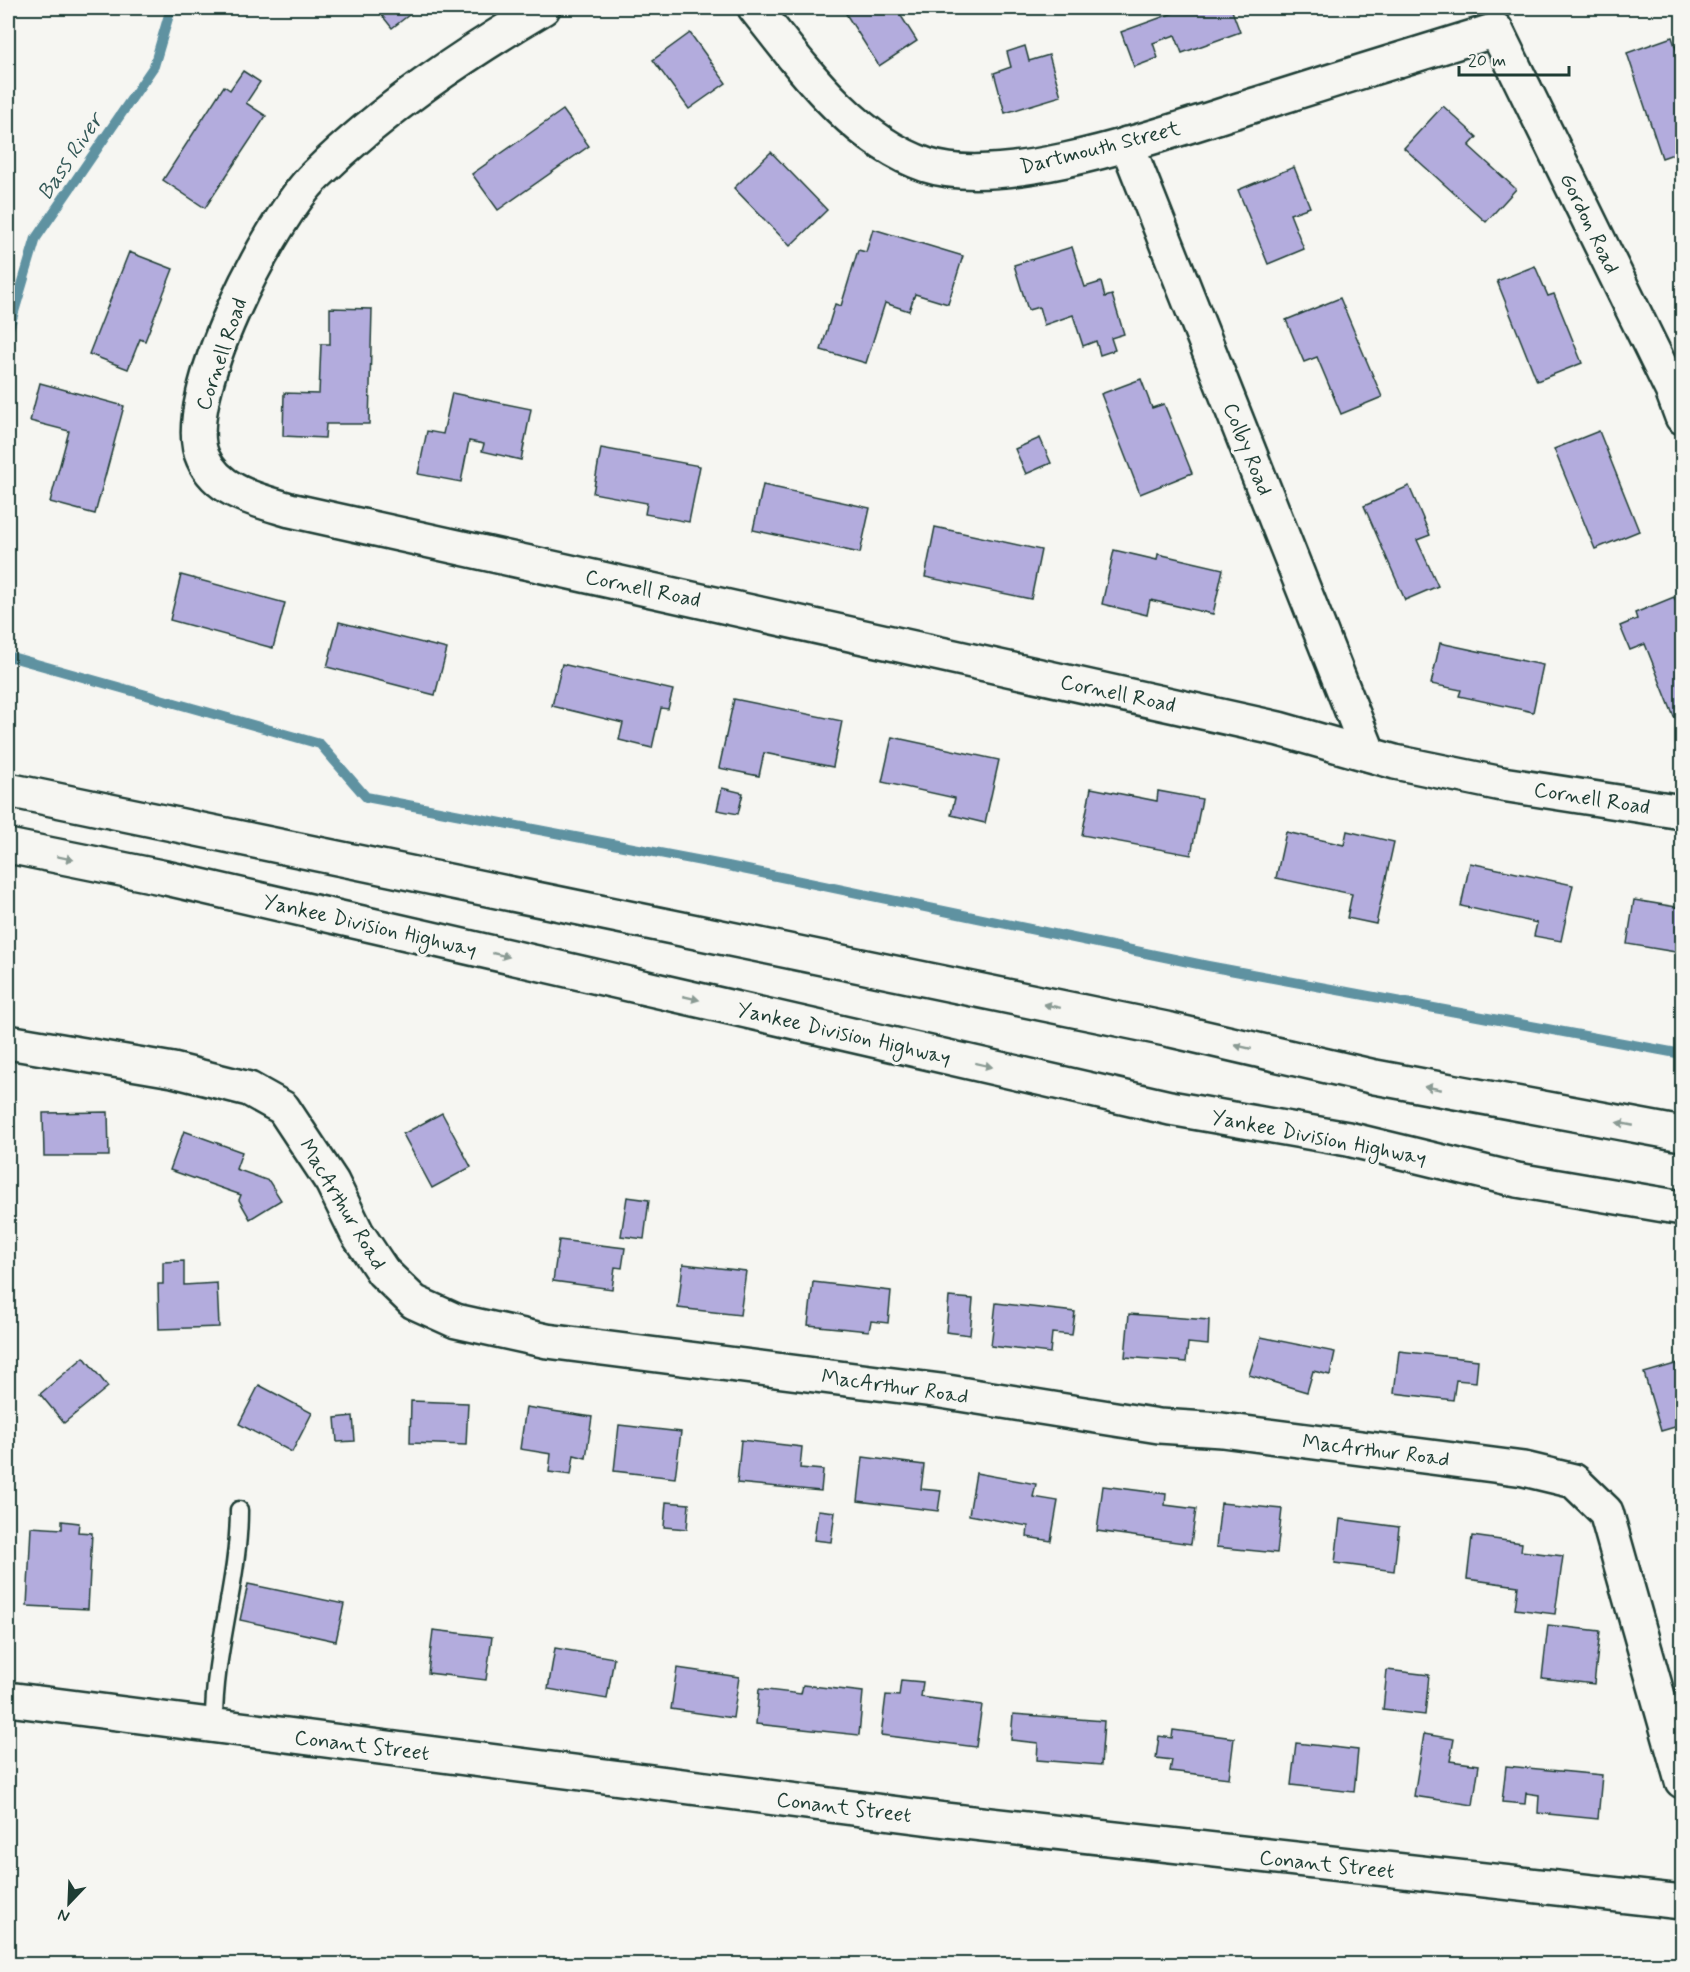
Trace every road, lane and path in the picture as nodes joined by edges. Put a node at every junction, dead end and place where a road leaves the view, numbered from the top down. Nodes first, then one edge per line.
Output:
1 (543, 8) edge
2 (755, 8) edge
3 (1496, 30) joint
4 (1127, 144) junction
5 (1683, 417) edge
6 (1370, 754) junction
7 (8, 790) edge
8 (1683, 812) edge
9 (8, 846) edge
10 (8, 1042) edge
11 (1683, 1134) edge
12 (1683, 1208) edge
13 (239, 1510) dead end
14 (8, 1699) edge
15 (213, 1725) junction
16 (1683, 1781) edge
17 (1683, 1902) edge

1 - 6 main road, Cornell Road
2 - 4 main road, Dartmouth Street
3 - 4 main road, Dartmouth Street
3 - 5 main road, Gordon Road
4 - 6 main road, Colby Road
6 - 8 main road, Cornell Road
11 -> 7 main road
9 -> 12 main road, Yankee Division Highway
10 - 16 main road, MacArthur Road
13 - 15 lane
14 - 15 main road, Conant Street
15 - 17 main road, Conant Street

